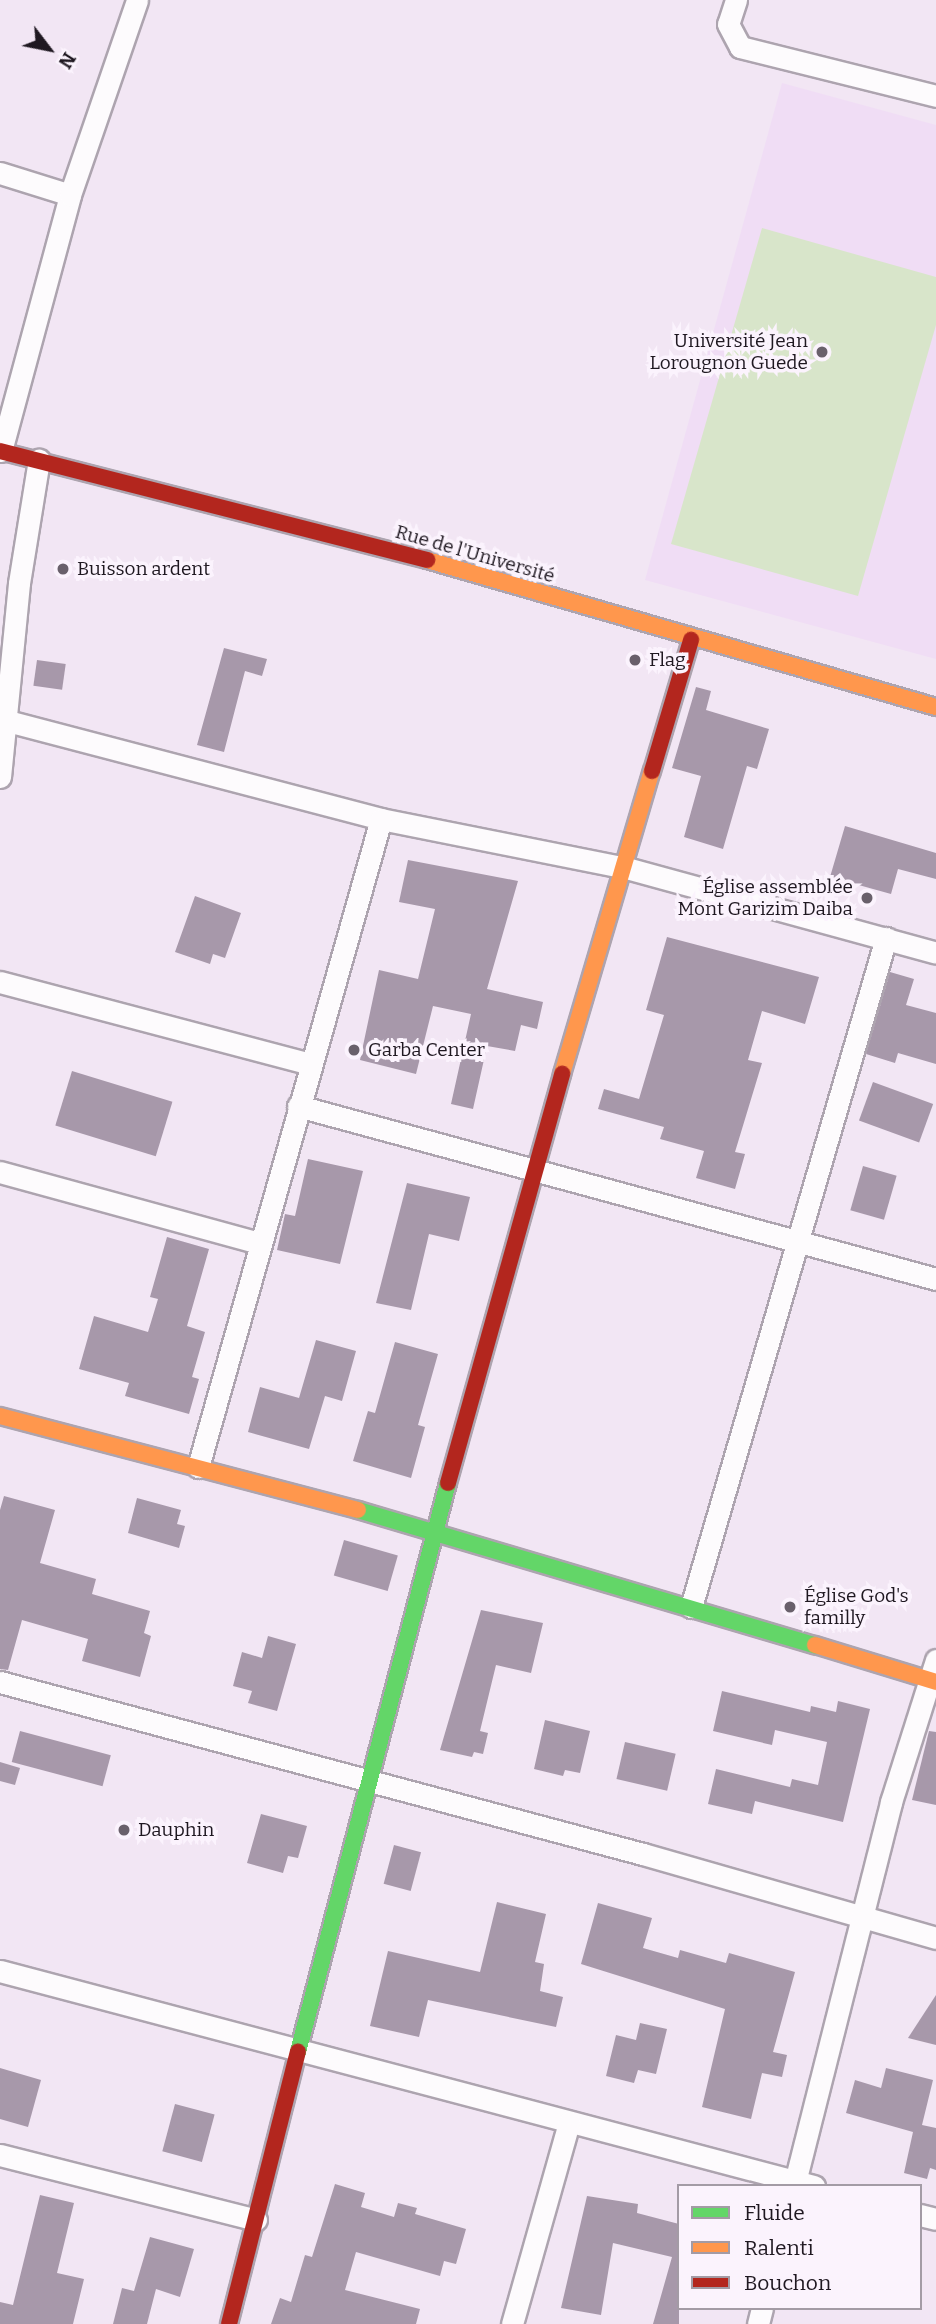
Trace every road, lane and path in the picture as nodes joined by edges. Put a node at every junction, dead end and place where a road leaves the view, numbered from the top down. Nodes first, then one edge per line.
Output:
1 (137, 0) edge
2 (736, 0) edge
3 (936, 96) edge
4 (0, 173) edge
5 (71, 195) junction
6 (1, 451) edge
7 (39, 460) junction
8 (691, 640) junction
9 (936, 707) edge
10 (4, 720) edge
11 (0, 777) edge
12 (381, 819) junction
13 (626, 868) junction
14 (886, 938) junction
15 (936, 953) edge
16 (0, 982) edge
17 (310, 1064) junction
18 (298, 1106) junction
19 (534, 1168) junction
20 (0, 1172) edge
21 (798, 1240) junction
22 (260, 1242) junction
23 (936, 1279) edge
24 (0, 1416) edge
25 (198, 1467) junction
26 (437, 1531) junction
27 (691, 1607) junction
28 (934, 1674) edge
29 (0, 1682) edge
30 (367, 1781) junction
31 (863, 1920) junction
32 (936, 1938) edge
33 (0, 1971) edge
34 (299, 2050) junction
35 (569, 2122) junction
36 (0, 2155) edge
37 (801, 2184) edge
38 (256, 2220) junction
39 (229, 2324) edge
40 (512, 2324) edge

1 - 5 street
2 - 3 street
4 - 5 street
5 - 6 street
6 - 7 street, Rue de l'Université
7 - 8 street, Rue de l'Université
7 - 10 street
8 - 9 street, Rue de l'Université
8 - 13 street
10 - 11 street
10 - 12 street
12 - 13 street
12 - 17 street
13 - 14 street
13 - 19 street
14 - 15 street
14 - 21 street
16 - 17 street
17 - 18 street
18 - 19 street
18 - 22 street
19 - 21 street
19 - 26 street
20 - 22 street
21 - 23 street
21 - 27 street
22 - 25 street
24 - 25 street
25 - 26 street
26 - 27 street
26 - 30 street
27 - 28 street
28 - 31 street
29 - 30 street
30 - 31 street
30 - 34 street
31 - 32 street
31 - 37 street
33 - 34 street
34 - 35 street
34 - 38 street
35 - 37 street
35 - 40 street
36 - 38 street
38 - 39 street

